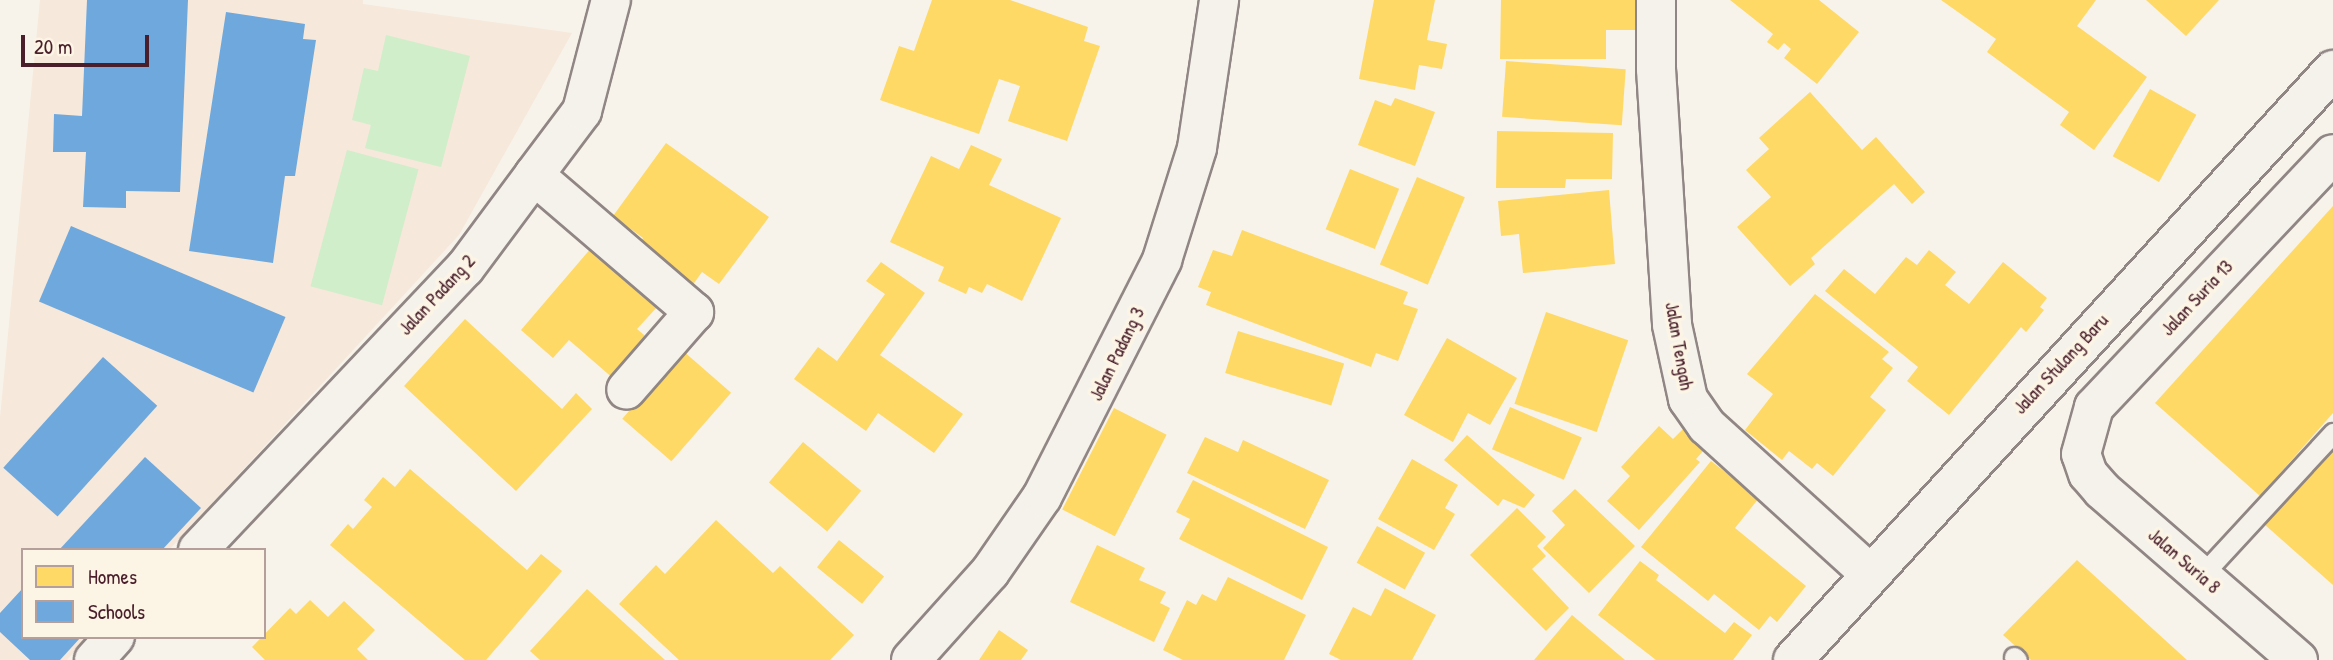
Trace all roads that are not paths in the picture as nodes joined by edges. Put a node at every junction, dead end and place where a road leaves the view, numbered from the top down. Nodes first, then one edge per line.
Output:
1 (611, 0) edge
2 (1219, 0) edge
3 (1656, 0) edge
4 (2333, 70) edge
5 (2333, 154) edge
6 (534, 176) junction
7 (626, 390) dead end
8 (2333, 433) edge
9 (2081, 454) joint
10 (200, 548) edge
11 (1869, 573) junction
12 (2202, 576) junction
13 (113, 639) edge
14 (94, 660) edge
15 (911, 660) edge
16 (1793, 660) edge
17 (2298, 660) edge

1 - 6 street, Jalan Padang 2
2 - 15 street, Jalan Padang 3
3 - 11 street, Jalan Tengah
4 - 11 street, Jalan Stulang Baru
5 - 9 street, Jalan Suria 13
6 - 7 street
6 - 10 street, Jalan Padang 2
8 - 12 lane
9 - 12 street, Jalan Suria 8
11 - 16 street, Jalan Stulang Baru
12 - 17 street, Jalan Suria 8
13 - 14 street

